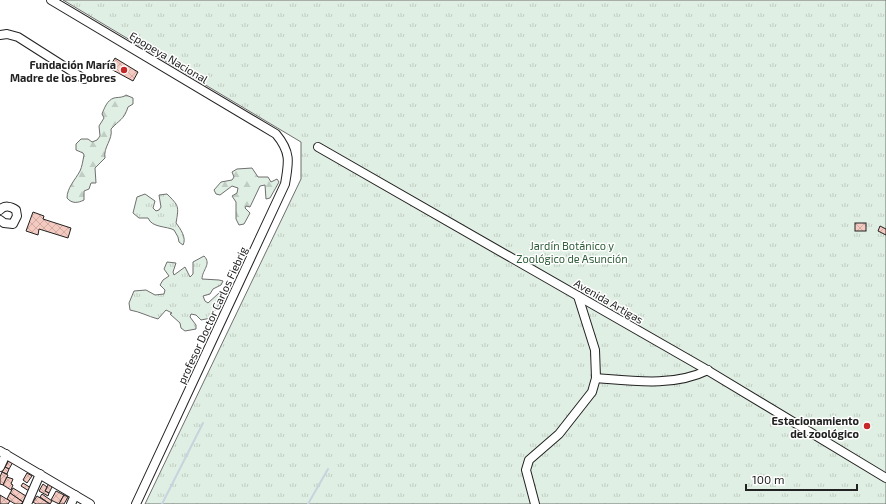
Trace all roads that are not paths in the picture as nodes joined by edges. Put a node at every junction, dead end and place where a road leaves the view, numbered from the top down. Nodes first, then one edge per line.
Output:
1 (51, 0) edge
2 (0, 35) edge
3 (84, 79) dead end
4 (276, 134) joint
5 (318, 147) dead end
6 (0, 210) edge
7 (0, 220) edge
8 (578, 296) junction
9 (708, 370) junction
10 (596, 378) junction
11 (3, 452) edge
12 (0, 467) edge
13 (40, 474) junction
14 (886, 478) edge
15 (75, 495) junction
16 (27, 504) edge
17 (71, 504) edge
18 (90, 504) edge
19 (136, 504) edge
20 (535, 504) edge

1 - 4 street, Epopeya Nacional
2 - 3 street
4 - 19 street, profesor Doctor Carlos Fiebrig
5 - 8 street, Avenida Artigas
6 - 7 street
8 - 9 street, Avenida Artigas
8 - 10 street
9 - 10 street
9 - 14 street, Avenida Artigas
10 - 20 street
11 - 12 street
11 - 13 street
13 - 15 street
13 - 16 street
15 - 17 street
15 - 18 street

